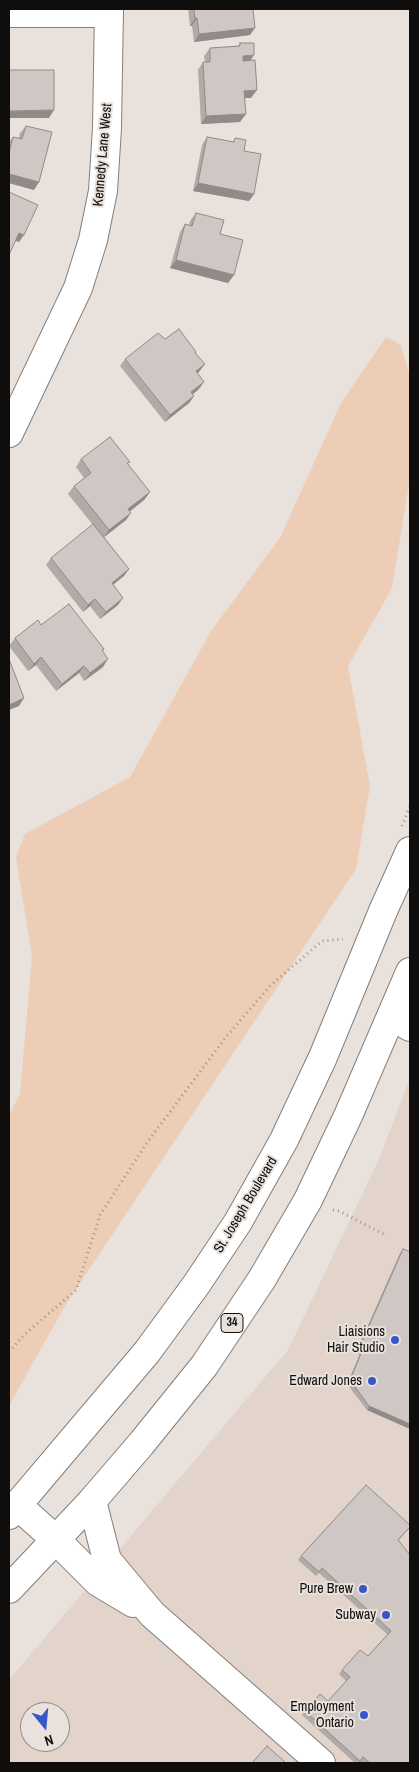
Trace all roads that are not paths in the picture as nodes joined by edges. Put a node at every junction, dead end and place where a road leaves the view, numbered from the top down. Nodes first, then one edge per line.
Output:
1 (109, 11) edge
2 (9, 13) edge
3 (9, 432) edge
4 (405, 841) edge
5 (410, 972) edge
6 (401, 1021) edge
7 (92, 1500) junction
8 (13, 1510) edge
9 (55, 1539) junction
10 (9, 1589) edge
11 (152, 1614) junction
12 (321, 1763) edge

1 - 2 main road
1 - 3 main road, Kennedy Lane West
4 - 8 main road, St. Joseph Boulevard
5 - 6 main road, 34
6 - 7 main road, 34
7 - 9 main road, 34
7 - 11 main road
8 - 9 main road
9 - 10 main road, 34
9 - 11 main road
11 - 12 main road

